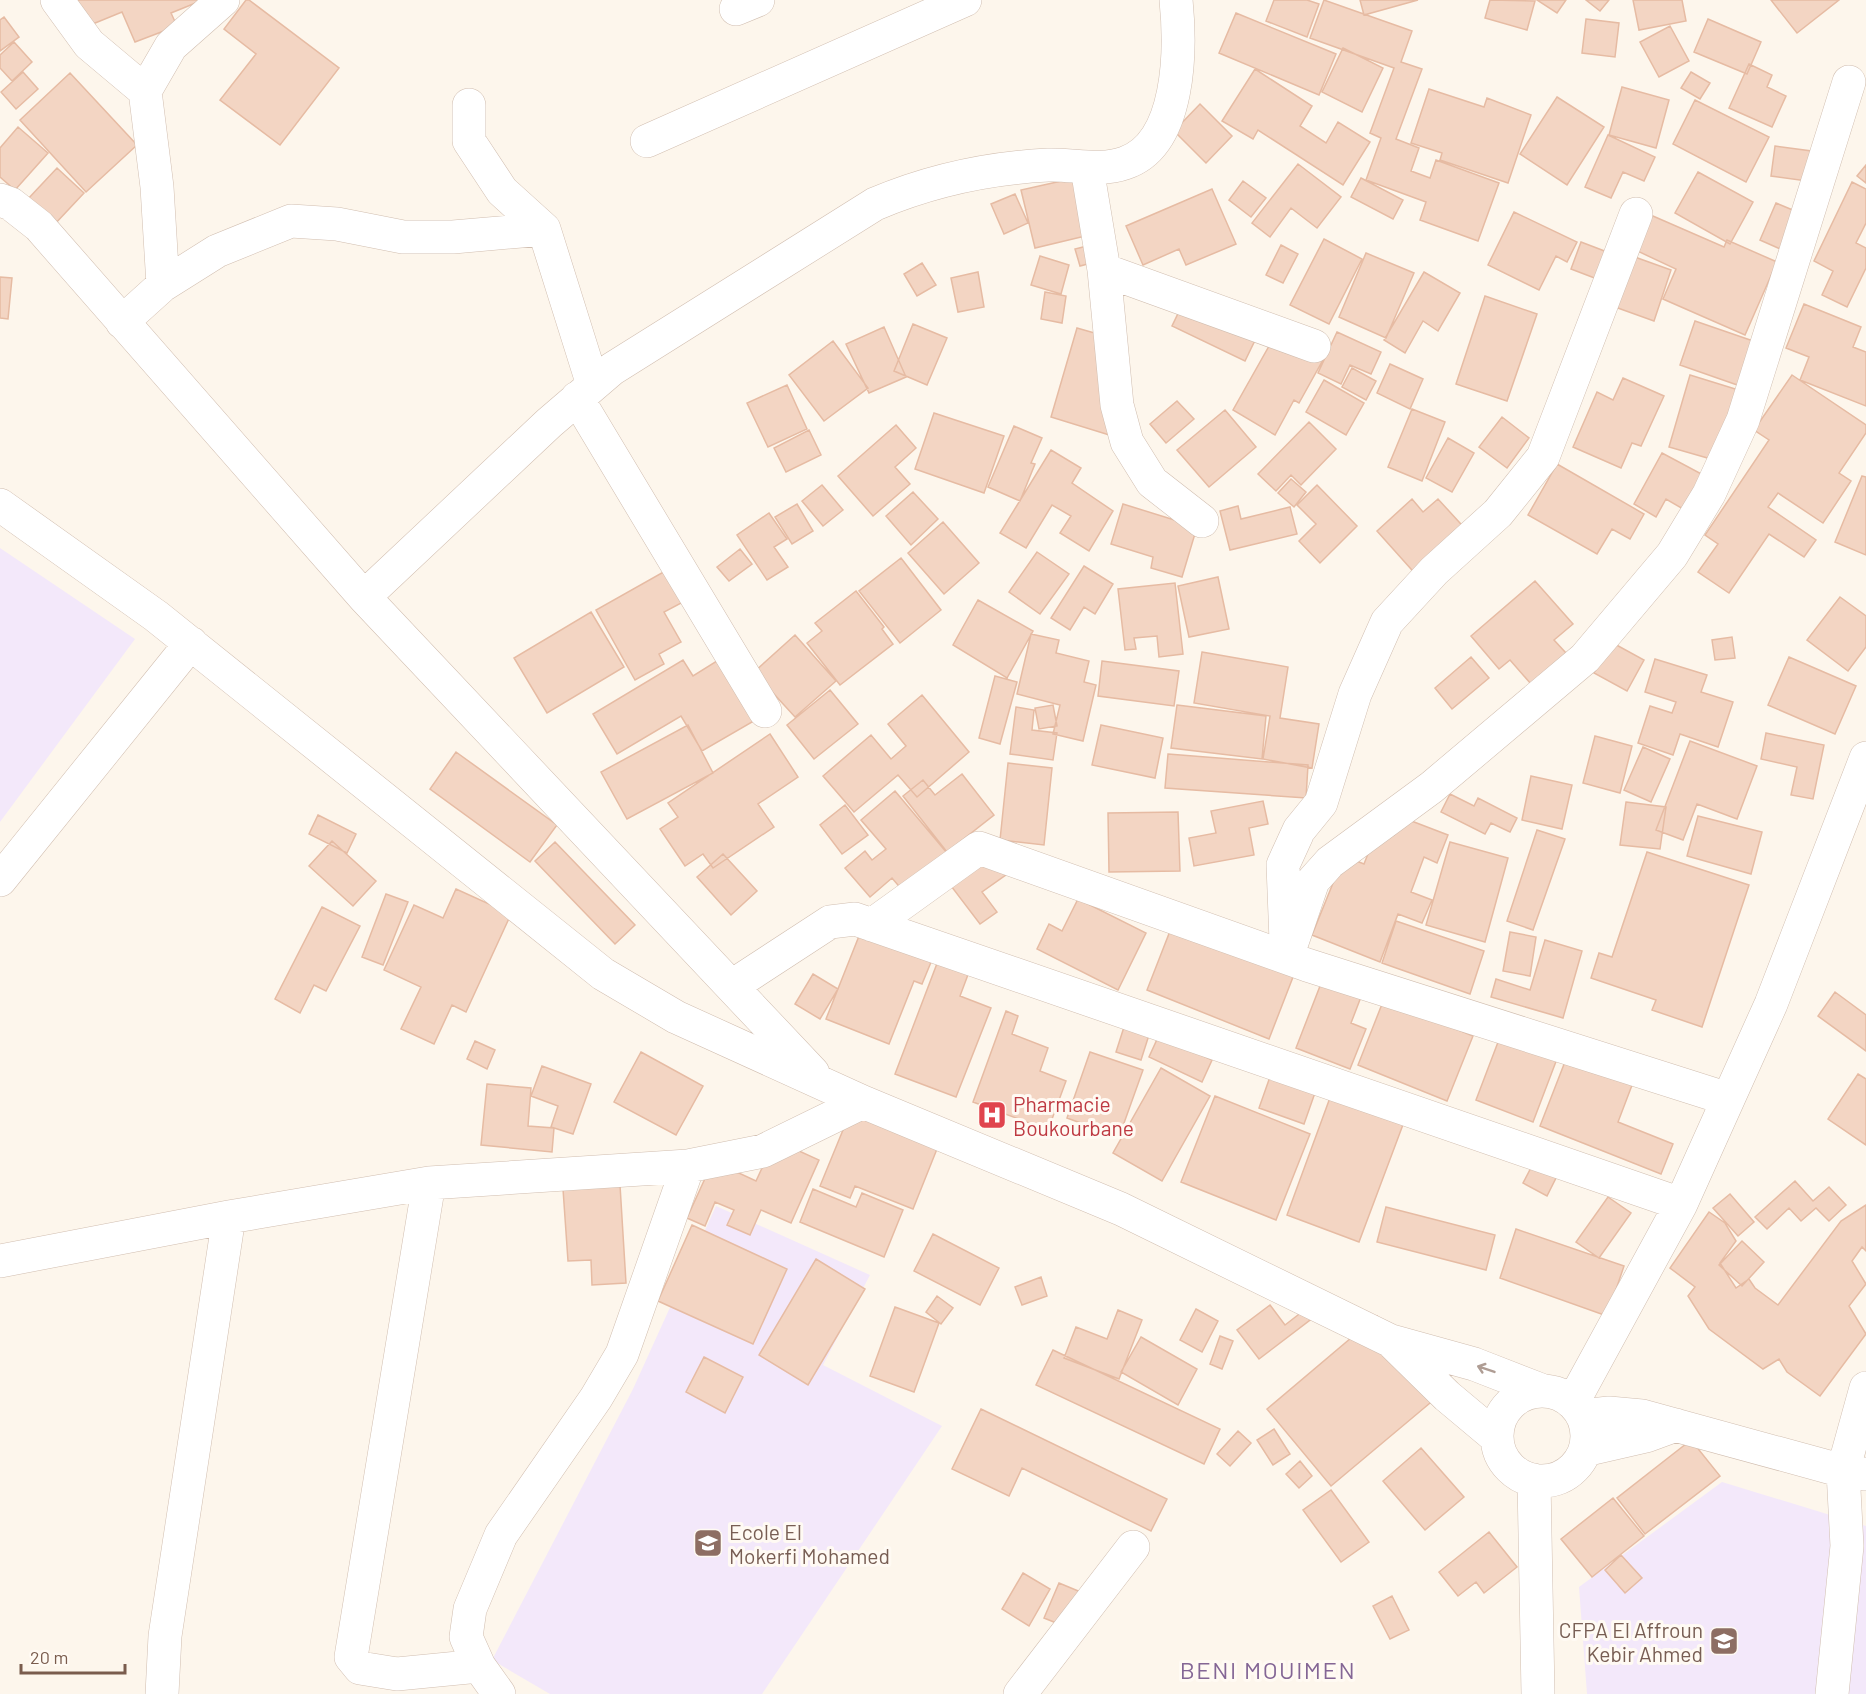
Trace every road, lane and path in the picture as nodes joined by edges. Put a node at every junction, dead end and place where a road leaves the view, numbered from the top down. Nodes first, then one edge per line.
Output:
1 (57, 0) edge
2 (223, 0) edge
3 (965, 0) edge
4 (1176, 0) edge
5 (1849, 82) dead end
6 (145, 91) junction
7 (469, 105) dead end
8 (647, 141) dead end
9 (1087, 168) junction
10 (0, 200) edge
11 (1636, 214) dead end
12 (544, 229) junction
13 (1104, 270) junction
14 (163, 285) junction
15 (122, 322) junction
16 (1314, 346) dead end
17 (585, 392) junction
18 (0, 505) edge
19 (1202, 521) dead end
20 (364, 597) junction
21 (191, 644) junction
22 (765, 711) dead end
23 (1866, 758) edge
24 (0, 880) edge
25 (872, 925) junction
26 (1287, 957) junction
27 (732, 986) junction
28 (823, 1084) junction
29 (1728, 1099) junction
30 (863, 1102) junction
31 (688, 1166) junction
32 (429, 1183) junction
33 (1681, 1204) junction
34 (230, 1217) junction
35 (0, 1261) edge
36 (1391, 1341) junction
37 (1866, 1388) edge
38 (1541, 1390) junction
39 (1578, 1409) junction
40 (1677, 1424) junction
41 (1496, 1437) junction
42 (1585, 1450) junction
43 (1854, 1473) edge
44 (1534, 1480) junction
45 (1133, 1547) dead end
46 (479, 1666) junction
47 (162, 1694) edge
48 (499, 1694) edge
49 (1020, 1694) edge
50 (1538, 1694) edge
51 (1832, 1694) edge

1 - 6 street
2 - 6 street
3 - 8 street
4 - 9 street
5 - 26 street
6 - 14 street
7 - 12 street
9 - 13 street
9 - 17 street
10 - 15 street
11 - 26 street
12 - 14 street
12 - 17 street
13 - 16 street
13 - 19 street
14 - 15 street
15 - 20 street
17 - 20 street
17 - 22 street
18 - 21 street
20 - 27 street
21 - 24 street
21 - 28 street
23 - 29 street
25 - 26 street
25 - 27 street
25 - 33 street
26 - 29 street
27 - 28 street
28 - 30 street
29 - 33 street
30 - 31 street
30 - 36 street
31 - 32 street
31 - 46 street
32 - 34 street
32 - 46 street
33 - 39 street
34 - 35 street
34 - 47 street
38 -> 36 street
36 - 41 street
37 - 43 street
38 - 39 street
38 - 41 street
39 - 40 street
39 - 42 street
40 - 42 street
40 - 43 street
41 - 44 street
42 - 44 street
43 - 51 street
44 - 50 street
45 - 49 street
46 - 48 street

